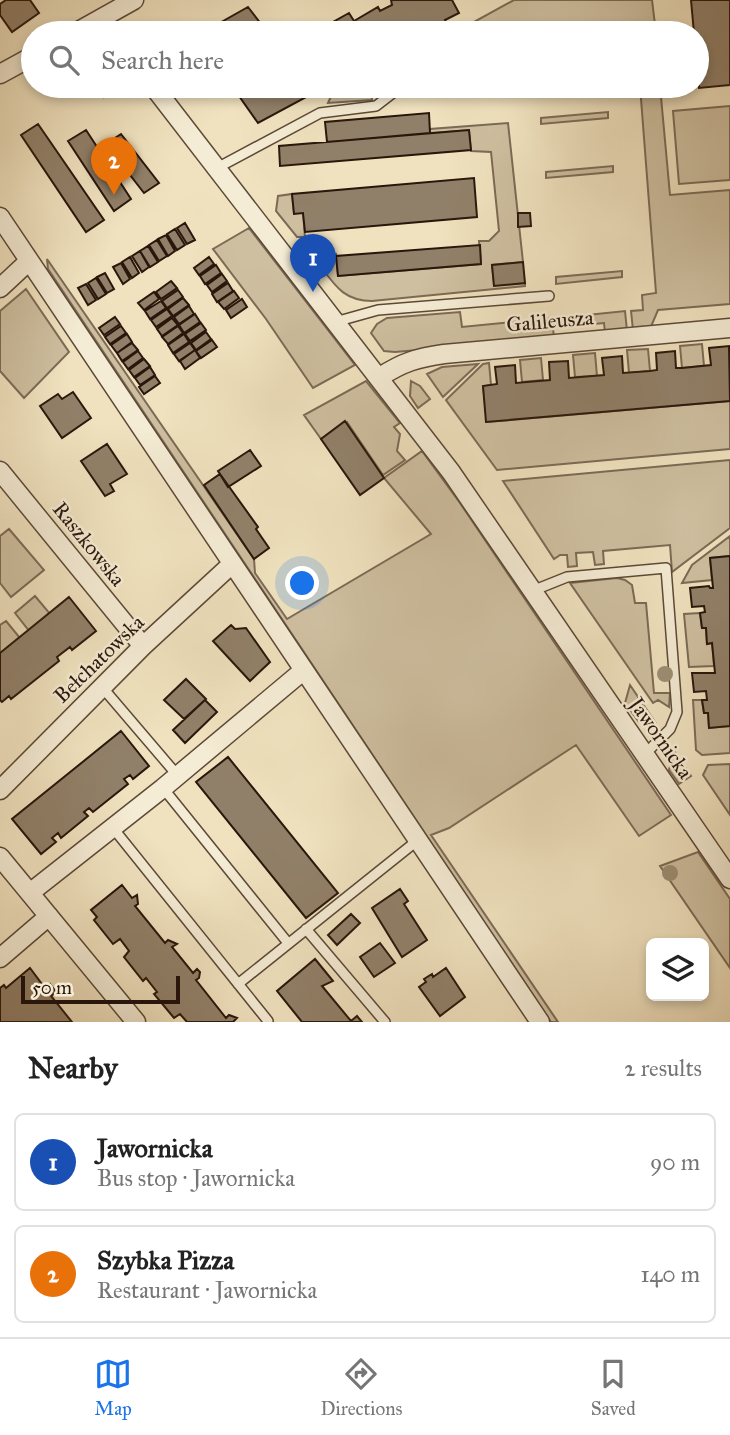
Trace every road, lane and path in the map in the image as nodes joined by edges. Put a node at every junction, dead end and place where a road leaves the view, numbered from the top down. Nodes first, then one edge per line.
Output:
1 (134, 0) edge
2 (112, 21) edge
3 (21, 63) edge
4 (0, 74) edge
5 (162, 98) edge
6 (386, 98) edge
7 (217, 168) junction
8 (0, 217) edge
9 (29, 261) junction
10 (0, 288) edge
11 (550, 296) dead end
12 (335, 322) junction
13 (730, 328) edge
14 (380, 377) junction
15 (0, 471) edge
16 (232, 564) junction
17 (532, 590) junction
18 (143, 646) junction
19 (304, 670) junction
20 (102, 687) junction
21 (645, 754) junction
22 (178, 776) junction
23 (163, 788) junction
24 (0, 790) edge
25 (113, 828) junction
26 (418, 840) junction
27 (0, 857) edge
28 (730, 879) edge
29 (31, 892) junction
30 (49, 916) junction
31 (306, 929) junction
32 (288, 943) junction
33 (0, 958) edge
34 (238, 984) junction
35 (268, 1021) edge
36 (136, 1022) edge
37 (385, 1022) edge
38 (540, 1022) edge

1 - 2 street
3 - 4 street
5 - 7 street, Jawornicka
6 - 7 lane
7 - 12 street, Jawornicka
8 - 9 street
9 - 10 street
9 - 16 street
11 - 12 lane
12 - 14 street, Jawornicka
13 - 14 street, Galileusza
14 - 17 street, Jawornicka
15 - 18 street, Raszkowska
16 - 18 street, Bełchatowska
16 - 19 street
17 - 21 street, Jawornicka
17 - 21 lane
18 - 20 street, Bełchatowska
19 - 22 street
19 - 26 street
20 - 22 lane
20 - 24 street, Bełchatowska
21 - 28 street, Jawornicka
22 - 23 street
23 - 25 street
23 - 32 lane
25 - 29 street
25 - 34 lane
26 - 31 lane
26 - 38 street
27 - 29 street
29 - 30 street
30 - 33 street
30 - 36 street
31 - 32 lane
31 - 37 lane
32 - 34 lane
34 - 35 lane

